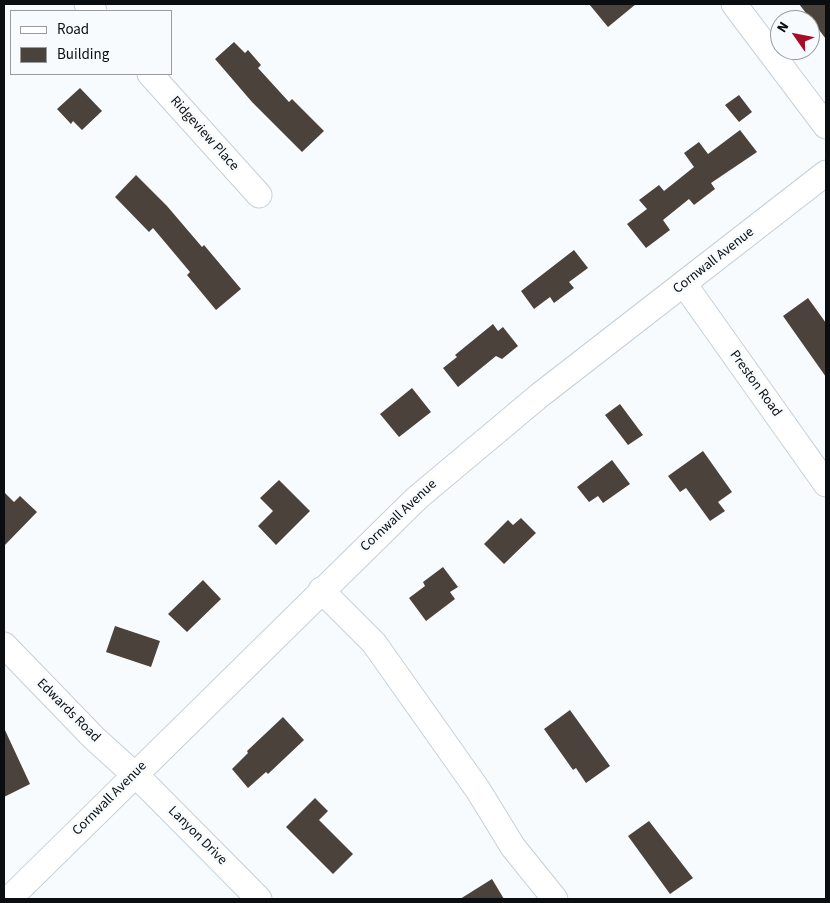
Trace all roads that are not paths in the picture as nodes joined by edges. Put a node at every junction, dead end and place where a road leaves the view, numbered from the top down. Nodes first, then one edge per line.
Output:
1 (734, 4) edge
2 (151, 75) edge
3 (826, 126) edge
4 (826, 174) edge
5 (259, 195) dead end
6 (684, 284) junction
7 (826, 484) edge
8 (321, 590) junction
9 (4, 645) edge
10 (134, 775) junction
11 (8, 899) edge
12 (259, 899) edge
13 (555, 899) edge

1 - 3 street
2 - 5 street, Ridgeview Place
4 - 6 street, Cornwall Avenue
6 - 7 street, Preston Road
6 - 8 street, Cornwall Avenue
8 - 10 street, Cornwall Avenue
8 - 13 street
9 - 10 street, Edwards Road
10 - 11 street, Cornwall Avenue
10 - 12 street, Lanyon Drive

